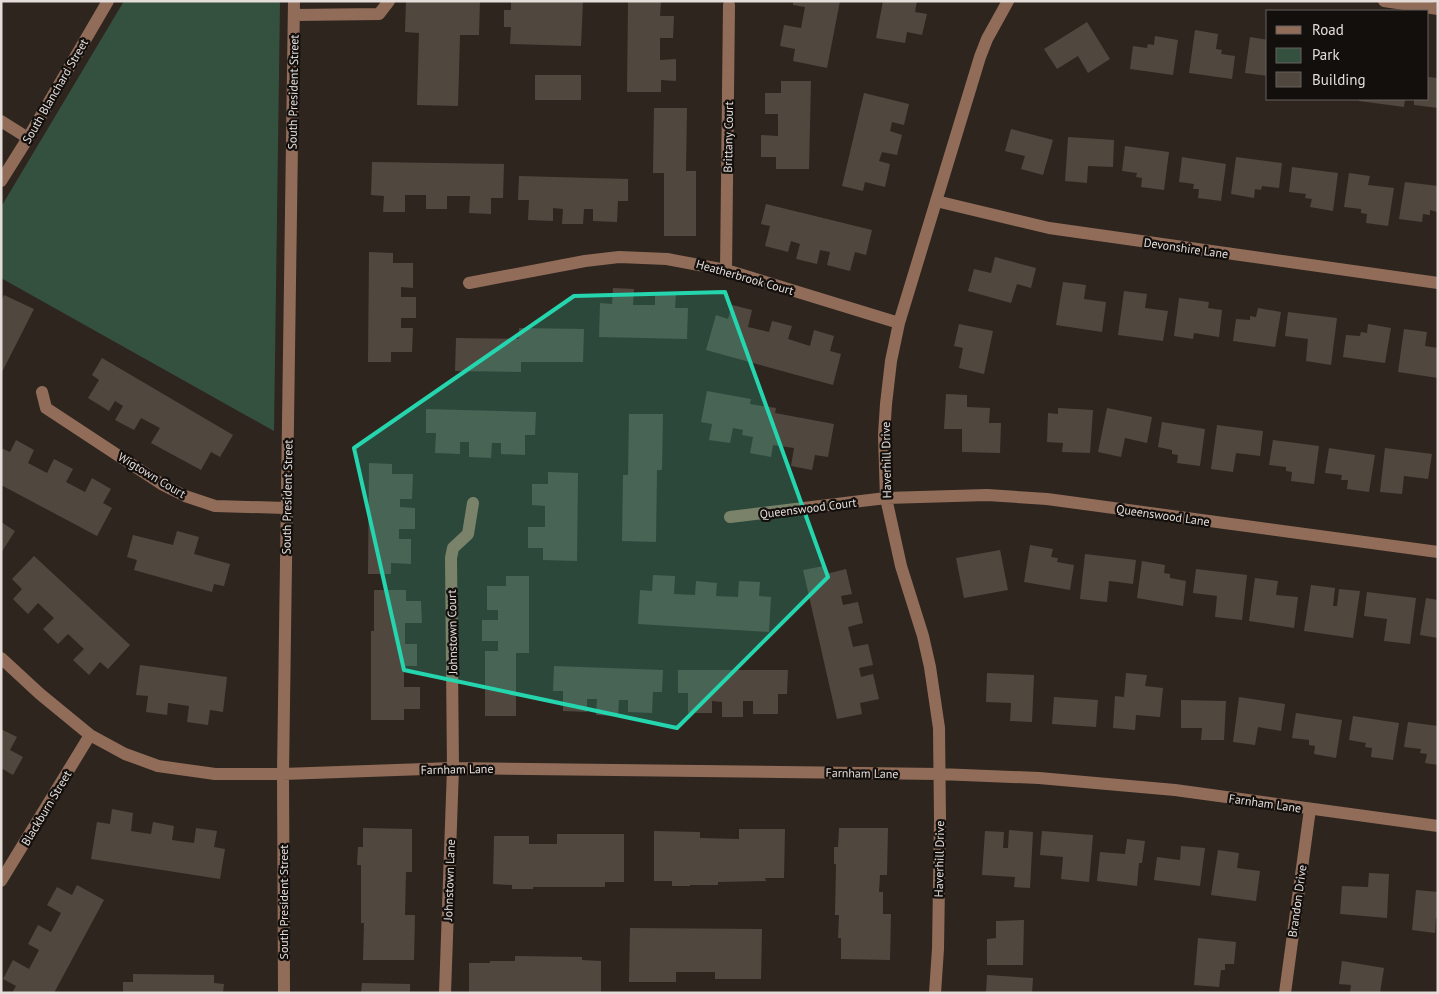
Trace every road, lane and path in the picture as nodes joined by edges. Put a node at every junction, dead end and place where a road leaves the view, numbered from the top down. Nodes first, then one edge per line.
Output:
1 (108, 1) edge
2 (294, 1) edge
3 (389, 1) edge
4 (1008, 1) edge
5 (1384, 1) edge
6 (729, 5) dead end
7 (1438, 8) edge
8 (294, 15) junction
9 (1, 122) edge
10 (28, 138) junction
11 (1, 181) edge
12 (936, 201) junction
13 (726, 270) junction
14 (469, 283) dead end
15 (1438, 283) edge
16 (899, 323) junction
17 (42, 392) dead end
18 (886, 498) junction
19 (473, 503) dead end
20 (286, 508) junction
21 (730, 517) dead end
22 (1438, 552) edge
23 (1, 658) edge
24 (90, 735) junction
25 (453, 768) junction
26 (283, 774) junction
27 (939, 774) junction
28 (1310, 809) junction
29 (1438, 826) edge
30 (1, 881) edge
31 (284, 993) edge
32 (445, 993) edge
33 (935, 993) edge
34 (1285, 993) edge

1 - 10 street, South Blanchard Street
2 - 8 street, South President Street
3 - 8 street
4 - 12 street, Haverhill Drive
5 - 7 street
6 - 13 street, Brittany Court
8 - 20 street, South President Street
9 - 10 street
10 - 11 street, South Blanchard Street
12 - 15 street, Devonshire Lane
12 - 16 street, Haverhill Drive
13 - 14 street, Heatherbrook Court
13 - 16 street, Heatherbrook Court
16 - 18 street, Haverhill Drive
17 - 20 street, Wigtown Court
18 - 21 street, Queenswood Court
18 - 22 street, Queenswood Lane
18 - 27 street, Haverhill Drive
19 - 25 street, Johnstown Court
20 - 26 street, South President Street
23 - 24 street, Farnham Lane
24 - 26 street, Farnham Lane
24 - 30 street, Blackburn Street
25 - 26 street, Farnham Lane
25 - 27 street, Farnham Lane
25 - 32 street, Johnstown Lane
26 - 31 street, South President Street
27 - 28 street, Farnham Lane
27 - 33 street, Haverhill Drive
28 - 29 street, Farnham Lane
28 - 34 street, Brandon Drive

